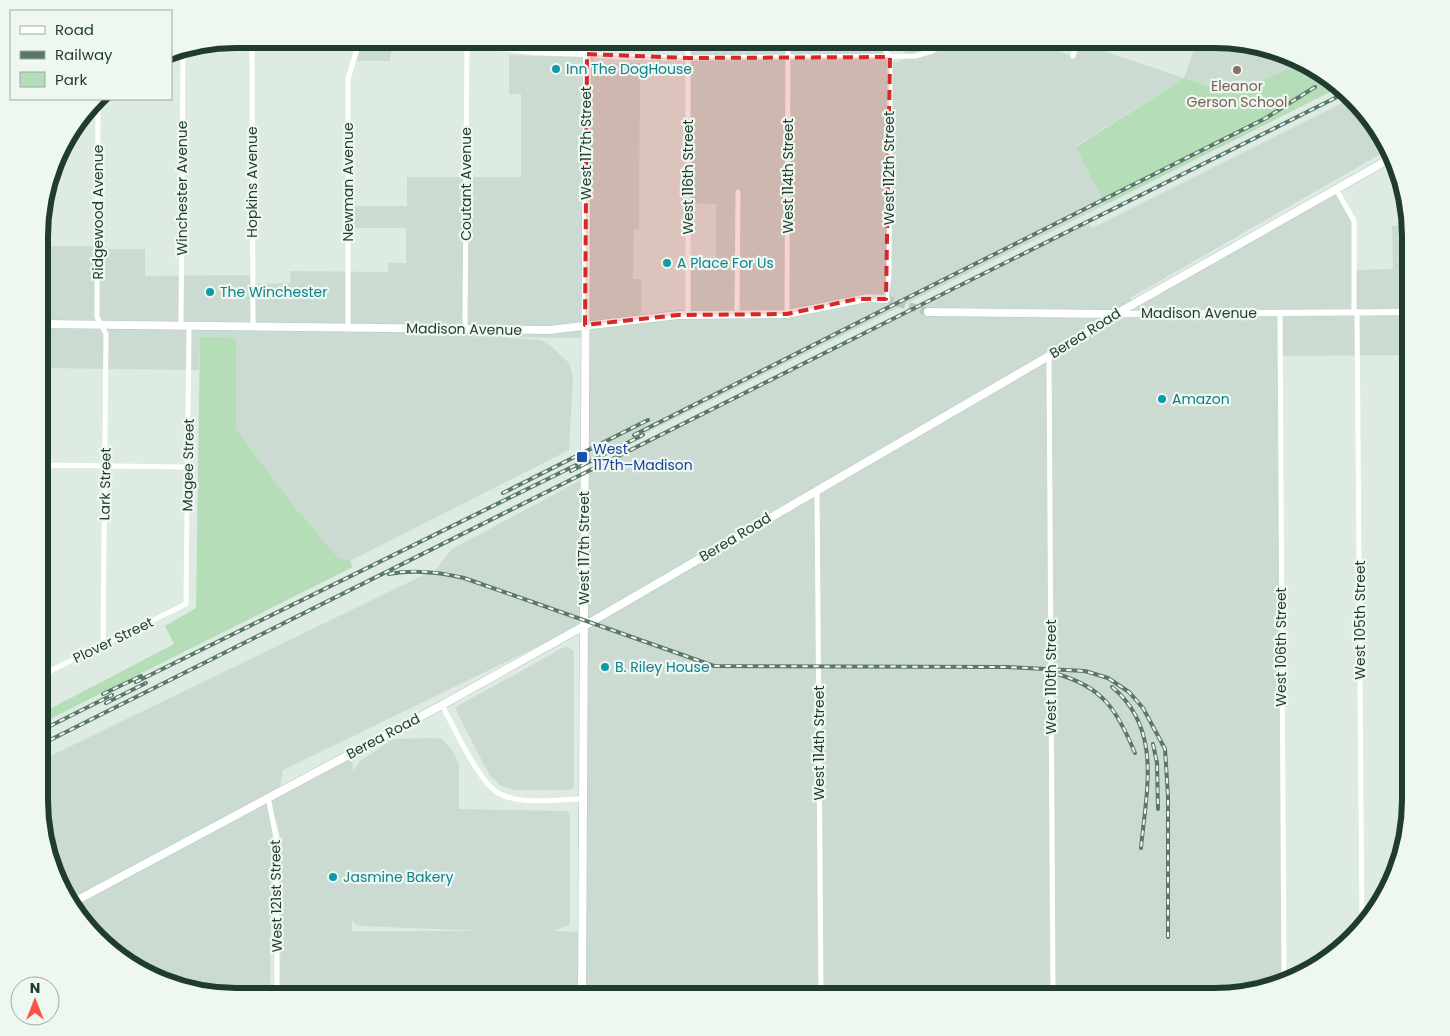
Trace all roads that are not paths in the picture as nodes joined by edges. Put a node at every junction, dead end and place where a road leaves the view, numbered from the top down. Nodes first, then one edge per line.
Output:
1 (252, 48) edge
2 (357, 48) edge
3 (467, 48) edge
4 (507, 48) edge
5 (587, 48) edge
6 (688, 48) edge
7 (788, 48) edge
8 (884, 48) edge
9 (934, 48) edge
10 (1075, 48) edge
11 (587, 54) junction
12 (183, 55) edge
13 (1073, 56) dead end
14 (788, 57) junction
15 (890, 57) junction
16 (688, 58) junction
17 (98, 108) edge
18 (1387, 161) edge
19 (1336, 189) junction
20 (738, 192) dead end
21 (886, 298) joint
22 (928, 312) tunnel mouth
23 (1356, 312) junction
24 (1402, 312) edge
25 (1280, 313) junction
26 (787, 314) junction
27 (1116, 314) junction
28 (688, 315) junction
29 (737, 315) junction
30 (48, 324) edge
31 (101, 325) junction
32 (585, 325) junction
33 (185, 326) junction
34 (253, 326) junction
35 (348, 328) junction
36 (465, 329) junction
37 (1050, 356) junction
38 (48, 465) edge
39 (105, 466) junction
40 (188, 466) junction
41 (817, 489) junction
42 (186, 604) joint
43 (584, 626) junction
44 (103, 645) junction
45 (48, 672) edge
46 (442, 705) junction
47 (268, 796) junction
48 (582, 800) junction
49 (77, 900) edge
50 (1362, 917) edge
51 (1284, 975) edge
52 (277, 988) edge
53 (582, 988) edge
54 (821, 988) edge
55 (1053, 988) edge

1 - 34 street, Hopkins Avenue
2 - 35 street, Newman Avenue
3 - 36 street, Coutant Avenue
4 - 11 street
5 - 11 main road, West 117th Street
6 - 16 street, West 116th Street
7 - 14 street, West 114th Street
8 - 15 street, West 112th Street
9 - 15 street
10 - 13 street
11 - 16 street
11 - 32 main road, West 117th Street
12 - 33 street, Winchester Avenue
14 - 15 street
14 - 16 street
14 - 26 street, West 114th Street
15 - 21 street, West 112th Street
16 - 28 street, West 116th Street
17 - 31 street, Ridgewood Avenue
18 - 19 main road, Berea Road
19 - 23 street, West 105th Street
19 - 27 main road, Berea Road
20 - 29 street
21 - 26 main road, Madison Avenue
22 - 27 main road, Madison Avenue
23 - 24 street, Madison Avenue
23 - 25 street, Madison Avenue
23 - 50 street, West 105th Street
25 - 27 street, Madison Avenue
25 - 51 street, West 106th Street
26 - 29 main road, Madison Avenue
27 - 37 main road, Berea Road
28 - 29 main road, Madison Avenue
28 - 32 main road, Madison Avenue
30 - 31 main road, Madison Avenue
31 - 33 main road, Madison Avenue
31 - 39 street, Lark Street
32 - 36 main road, Madison Avenue
32 - 43 main road, West 117th Street
33 - 34 main road, Madison Avenue
33 - 40 street, Magee Street
34 - 35 main road, Madison Avenue
35 - 36 main road, Madison Avenue
37 - 41 main road, Berea Road
37 - 55 street, West 110th Street
38 - 39 street
39 - 40 street
39 - 44 street, Lark Street
40 - 42 street, Magee Street
41 - 43 main road, Berea Road
41 - 54 street, West 114th Street
42 - 44 street, Plover Street
43 - 46 main road, Berea Road
43 - 48 main road, West 117th Street
44 - 45 street, Plover Street
46 - 47 main road, Berea Road
46 - 48 street
47 - 49 main road, Berea Road
47 - 52 street, West 121st Street
48 - 53 main road, West 117th Street

